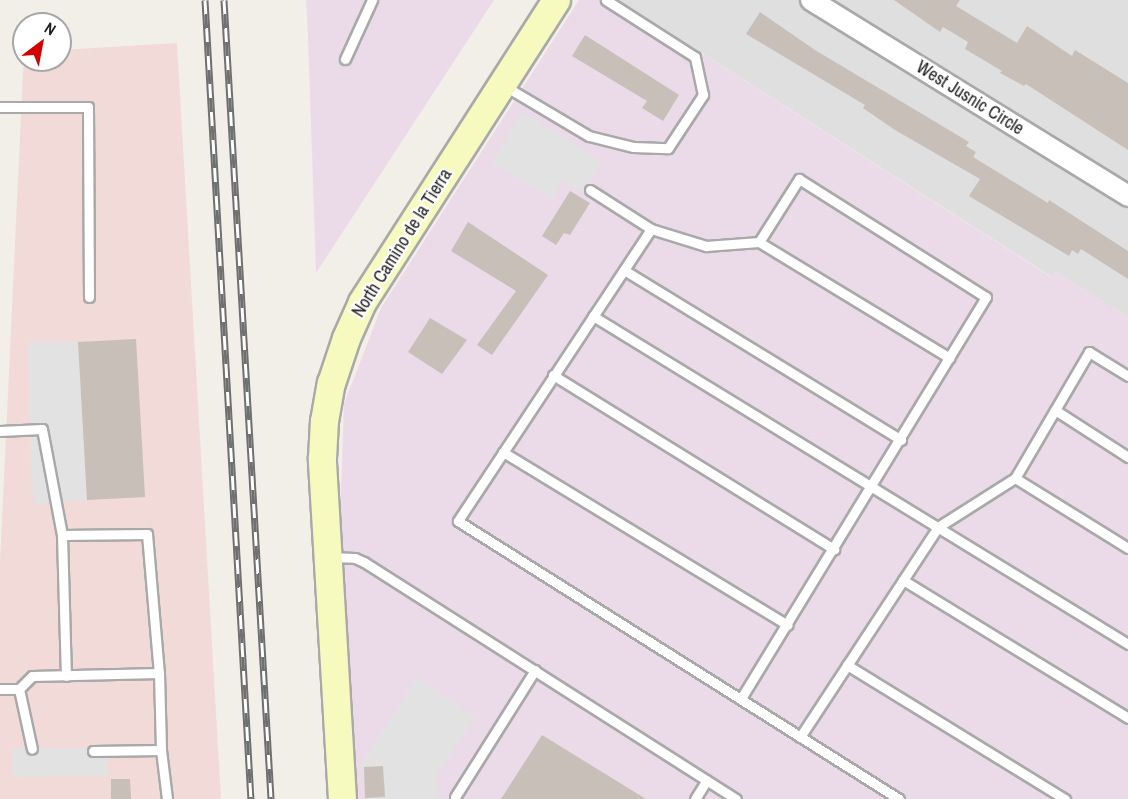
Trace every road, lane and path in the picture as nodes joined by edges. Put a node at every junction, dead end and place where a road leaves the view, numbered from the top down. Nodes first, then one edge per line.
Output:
1 (372, 0) edge
2 (556, 0) edge
3 (606, 0) edge
4 (811, 0) edge
5 (345, 59) dead end
6 (501, 84) junction
7 (0, 107) edge
8 (590, 190) dead end
9 (1128, 196) edge
10 (651, 229) junction
11 (759, 242) junction
12 (624, 270) junction
13 (89, 297) dead end
14 (593, 316) junction
15 (950, 358) junction
16 (553, 375) junction
17 (1128, 376) edge
18 (1055, 410) junction
19 (0, 431) edge
20 (901, 440) junction
21 (503, 452) junction
22 (1128, 457) edge
23 (1015, 478) junction
24 (873, 486) junction
25 (938, 527) junction
26 (62, 535) junction
27 (1128, 548) edge
28 (834, 549) junction
29 (327, 557) junction
30 (903, 580) junction
31 (787, 625) junction
32 (1128, 644) edge
33 (848, 665) junction
34 (535, 670) junction
35 (159, 674) junction
36 (66, 676) junction
37 (0, 689) edge
38 (19, 689) junction
39 (741, 699) junction
40 (1128, 718) edge
41 (800, 737) junction
42 (32, 749) dead end
43 (161, 750) junction
44 (93, 751) dead end
45 (707, 780) junction
46 (455, 797) dead end
47 (167, 799) edge
48 (342, 799) edge
49 (695, 799) edge
50 (736, 799) edge
51 (899, 799) edge
52 (1065, 799) edge

1 - 5 lane
2 - 6 street, North Camino de la Tierra
3 - 6 lane
4 - 9 street, West Jusnic Circle
6 - 29 street, North Camino de la Tierra
7 - 13 lane
8 - 10 lane
10 - 11 lane
10 - 12 lane
11 - 15 lane
11 - 15 lane
12 - 14 lane
12 - 20 lane
14 - 16 lane
14 - 24 lane
15 - 20 lane
16 - 21 lane
16 - 28 lane
17 - 18 lane
18 - 22 lane
18 - 23 lane
19 - 26 lane
20 - 24 lane
21 - 31 lane
21 - 39 lane
23 - 25 lane
23 - 27 lane
24 - 25 lane
24 - 28 lane
25 - 30 lane
25 - 32 lane
26 - 35 lane
26 - 36 lane
28 - 31 lane
29 - 34 lane
29 - 48 street, North Camino de la Tierra
30 - 33 lane
30 - 40 lane
31 - 39 lane
33 - 41 lane
33 - 52 lane
34 - 45 lane
34 - 46 lane
35 - 36 lane
35 - 43 lane
36 - 38 lane
37 - 38 lane
38 - 42 lane
39 - 41 lane
41 - 51 lane
43 - 44 lane
43 - 47 lane
45 - 49 lane
45 - 50 lane

